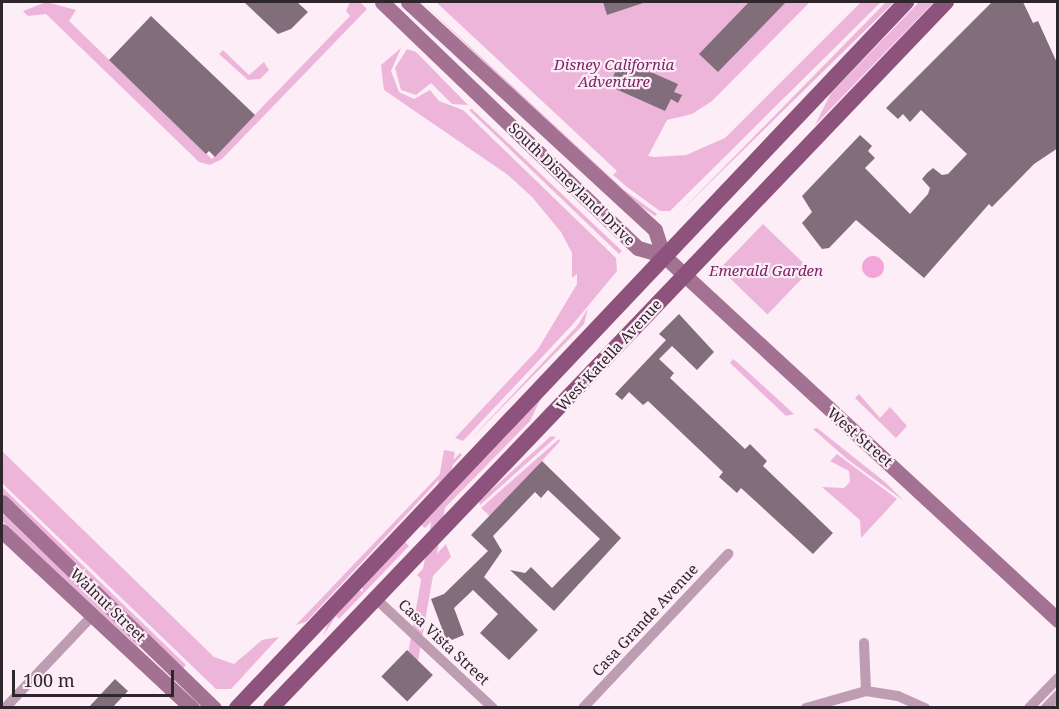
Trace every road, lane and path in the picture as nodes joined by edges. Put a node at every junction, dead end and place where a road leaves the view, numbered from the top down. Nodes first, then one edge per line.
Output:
1 (382, 2) edge
2 (408, 2) edge
3 (906, 2) edge
4 (946, 2) edge
5 (399, 7) edge
6 (663, 255) junction
7 (684, 275) junction
8 (2, 502) edge
9 (2, 531) edge
10 (728, 554) dead end
11 (375, 598) junction
12 (92, 616) junction
13 (1058, 620) edge
14 (864, 643) dead end
15 (1058, 678) edge
16 (866, 691) junction
17 (1058, 695) edge
18 (5, 708) edge
19 (192, 708) edge
20 (214, 708) edge
21 (237, 708) edge
22 (271, 708) edge
23 (493, 708) edge
24 (583, 708) edge
25 (806, 708) edge
26 (925, 708) edge
27 (1029, 708) edge
28 (1046, 708) edge

1 - 5 main road, South Disneyland Drive
2 - 6 main road, South Disneyland Drive
3 - 6 main road, West Katella Avenue
4 - 7 main road, West Katella Avenue
5 - 6 main road, South Disneyland Drive
6 - 7 main road, West Street
6 - 21 main road, West Katella Avenue
7 - 11 main road, West Katella Avenue
7 - 13 main road, West Street
8 - 20 main road, Walnut Street
9 - 12 main road, Walnut Street
10 - 24 street, Casa Grande Avenue
11 - 22 main road, West Katella Avenue
11 - 23 street, Casa Vista Street
12 - 18 street
12 - 19 main road, Walnut Street
14 - 16 street
15 - 27 street
16 - 25 street
16 - 26 street
17 - 28 street

